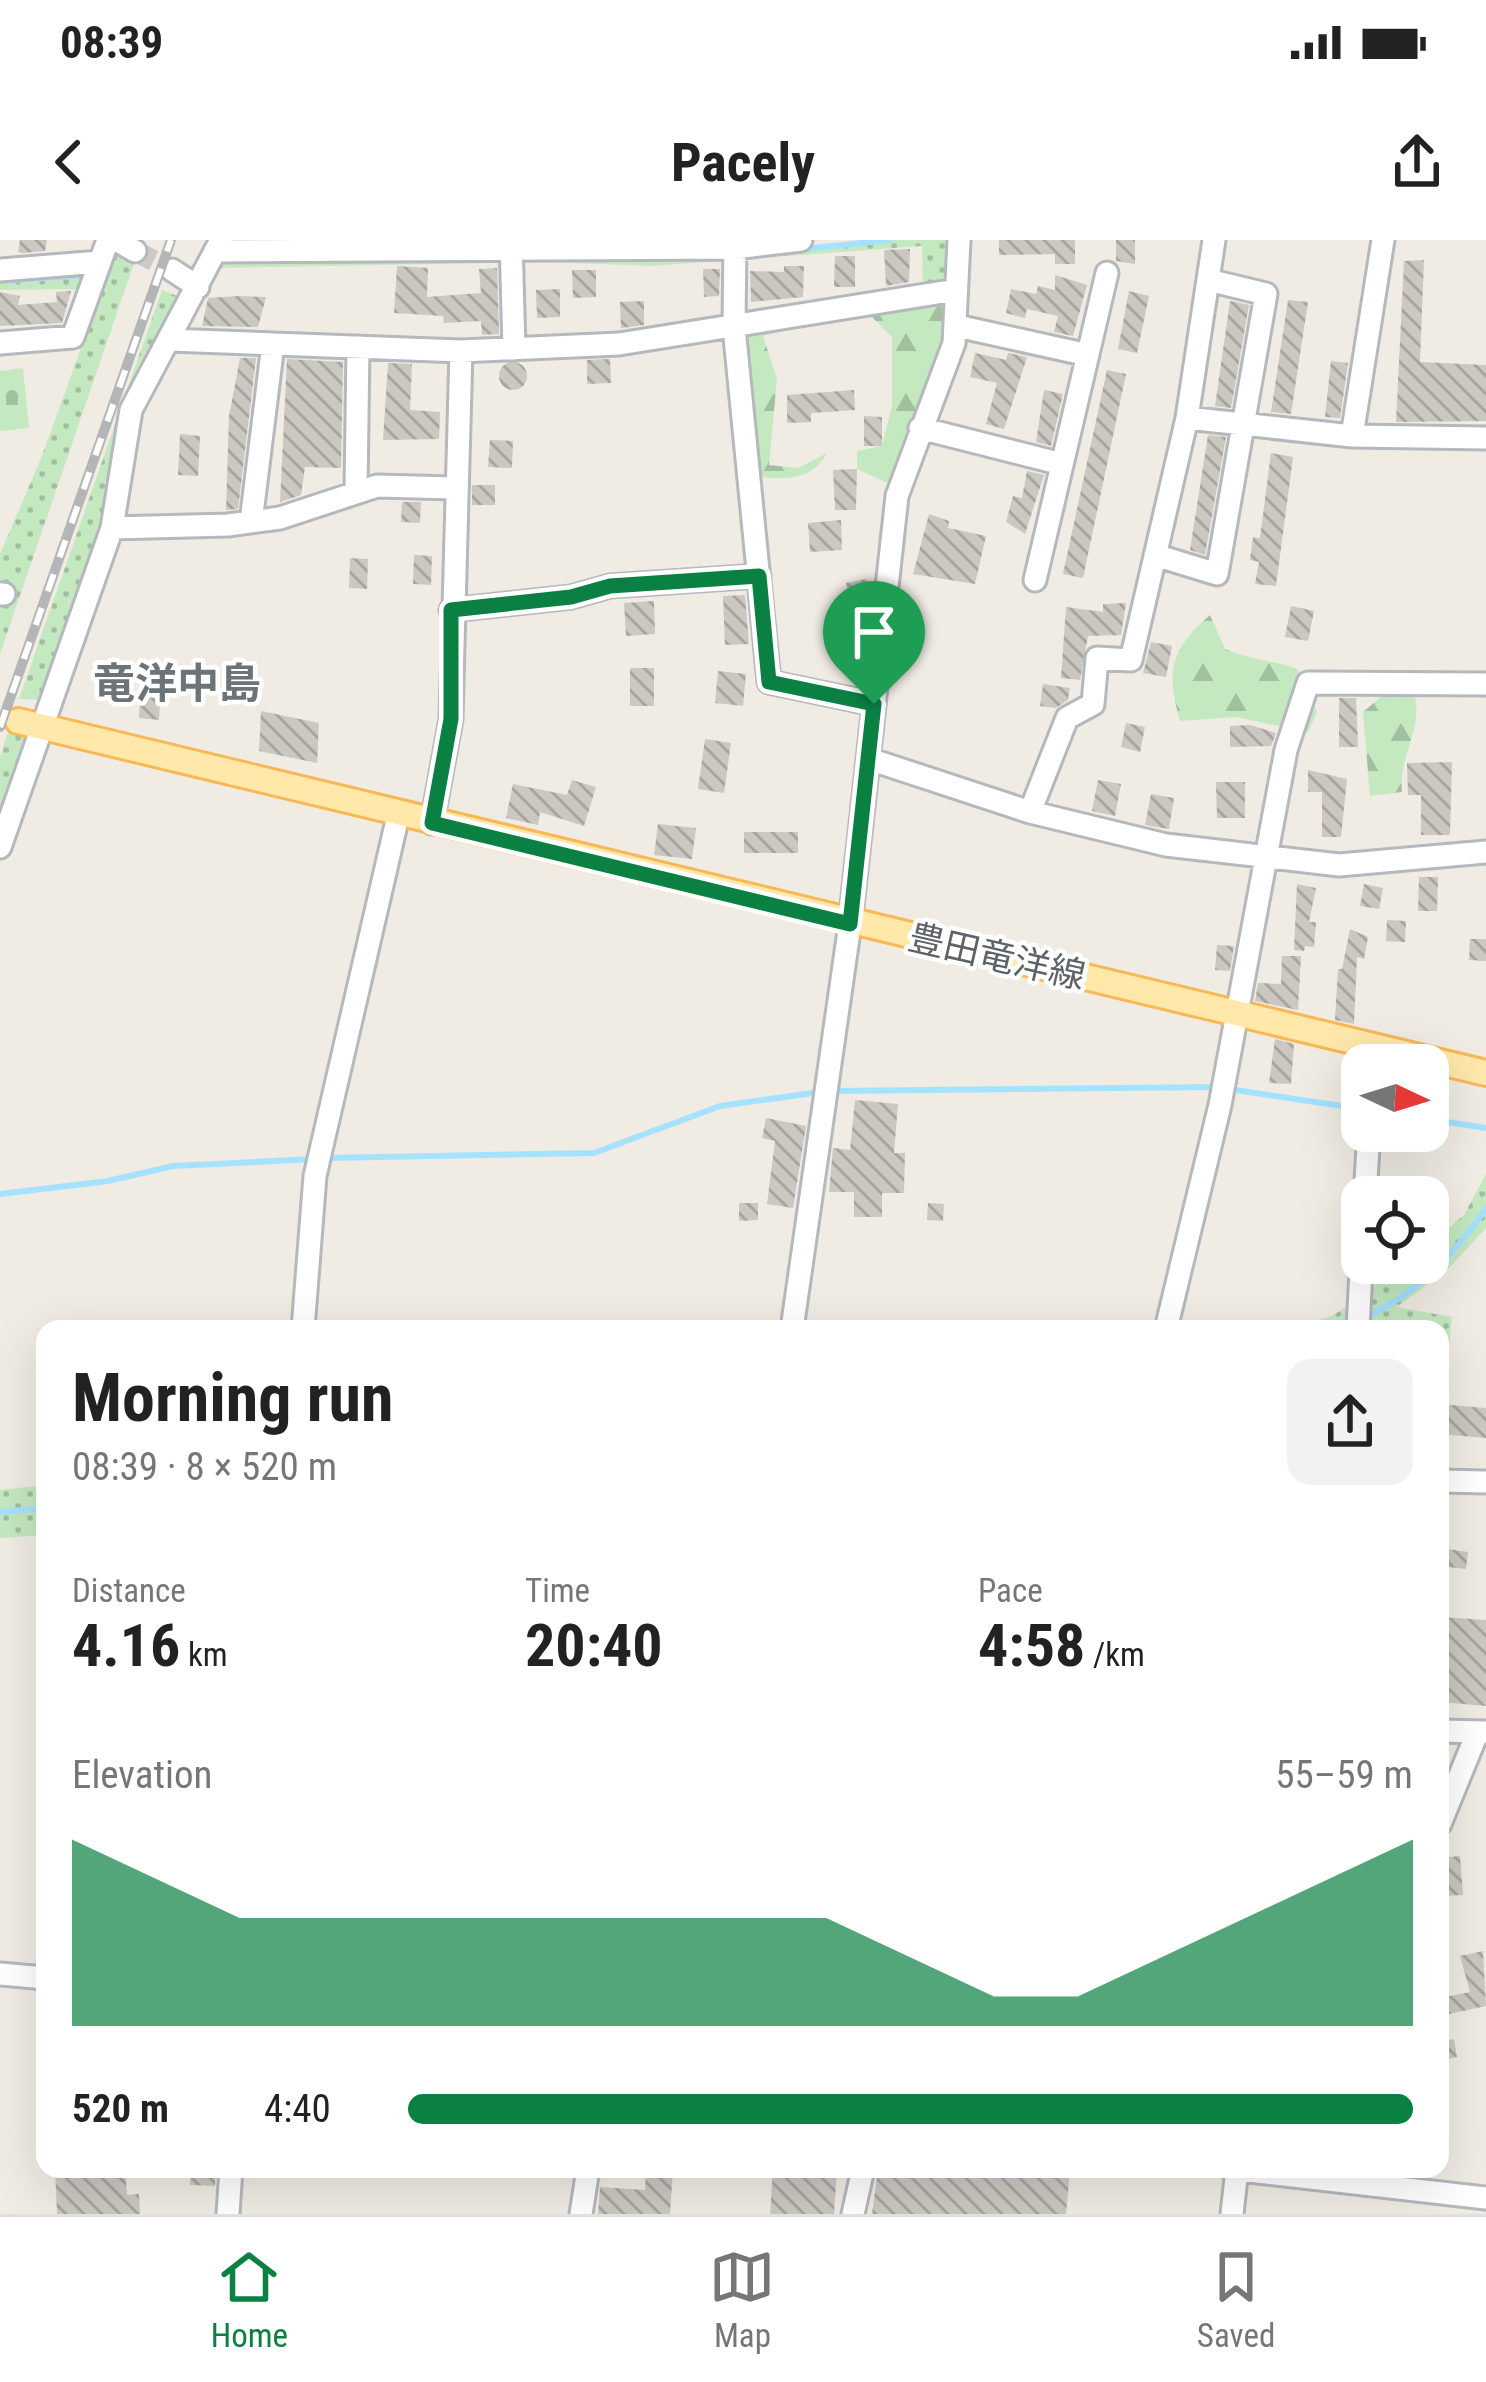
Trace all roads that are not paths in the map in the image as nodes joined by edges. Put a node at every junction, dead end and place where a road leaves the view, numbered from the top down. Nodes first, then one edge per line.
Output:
1 (801, 240) edge
2 (959, 240) edge
3 (1214, 240) edge
4 (1383, 240) edge
5 (120, 244) edge
6 (735, 244) edge
7 (393, 245) edge
8 (512, 245) edge
9 (219, 246) edge
10 (100, 262) junction
11 (0, 270) edge
12 (172, 270) tunnel mouth
13 (1107, 273) dead end
14 (1208, 280) junction
15 (197, 287) junction
16 (956, 290) junction
17 (957, 326) junction
18 (734, 327) junction
19 (170, 340) junction
20 (0, 343) edge
21 (273, 344) junction
22 (358, 347) junction
23 (514, 349) junction
24 (461, 351) junction
25 (1088, 355) junction
26 (1186, 418) junction
27 (1245, 424) junction
28 (920, 428) junction
29 (1352, 436) junction
30 (1486, 438) edge
31 (1062, 464) junction
32 (454, 488) junction
33 (356, 490) junction
34 (251, 522) junction
35 (112, 527) junction
36 (1155, 555) junction
37 (759, 576) junction
38 (1035, 580) dead end
39 (451, 610) junction
40 (1486, 684) edge
41 (874, 704) junction
42 (30, 723) junction
43 (869, 759) junction
44 (1030, 812) junction
45 (398, 816) junction
46 (432, 823) junction
47 (0, 847) edge
48 (1486, 851) edge
49 (1265, 858) junction
50 (850, 924) junction
51 (1238, 1011) junction
52 (1341, 1044) edge
53 (1449, 1067) edge
54 (1486, 1072) edge
55 (1360, 1284) edge
56 (304, 1320) edge
57 (793, 1320) edge
58 (1168, 1320) edge
59 (1358, 1320) edge
60 (1449, 1481) edge
61 (1486, 1482) edge
62 (1449, 1732) edge
63 (1481, 1734) edge
64 (1449, 1804) edge
65 (0, 1974) edge
66 (36, 1977) edge
67 (230, 2178) edge
68 (587, 2178) edge
69 (861, 2178) edge
70 (1234, 2178) edge
71 (1313, 2178) edge
72 (1486, 2198) edge
73 (228, 2214) edge
74 (581, 2214) edge
75 (853, 2214) edge
76 (1232, 2214) edge

1 - 6 street
2 - 16 street
3 - 14 street
4 - 29 street
5 - 10 street
6 - 8 street
6 - 18 street
7 - 8 street
7 - 9 street
8 - 23 street
9 - 15 street
10 - 11 street
10 - 20 street
12 - 15 street
13 - 25 street
14 - 26 street
14 - 27 street
15 - 19 street
16 - 17 street
16 - 18 street
17 - 25 street
17 - 28 street
18 - 23 street
18 - 37 street
19 - 21 street
19 - 35 street
21 - 22 street
21 - 34 street
22 - 24 street
22 - 33 street
23 - 24 street
24 - 32 street
25 - 31 street
26 - 27 street
26 - 36 street
27 - 29 street
27 - 36 street
28 - 31 street
28 - 41 street
29 - 30 street
31 - 38 street
32 - 33 street
32 - 39 street
33 - 34 street
34 - 35 street
35 - 42 street
36 - 44 street
37 - 39 street
37 - 41 street
39 - 46 street
40 - 49 street
41 - 43 street
42 - 45 main road, 豊田竜洋線
42 - 47 street
43 - 44 street
43 - 50 street
44 - 49 street
45 - 46 main road, 豊田竜洋線
45 - 56 street
46 - 50 main road, 豊田竜洋線
48 - 49 street
49 - 51 street
50 - 51 main road, 豊田竜洋線
50 - 57 street
51 - 52 main road, 豊田竜洋線
51 - 58 street
53 - 54 main road, 豊田竜洋線
55 - 59 street
60 - 61 street
62 - 63 street
63 - 64 street
65 - 66 street
67 - 73 street
68 - 74 street
69 - 75 street
70 - 76 street
71 - 72 street

